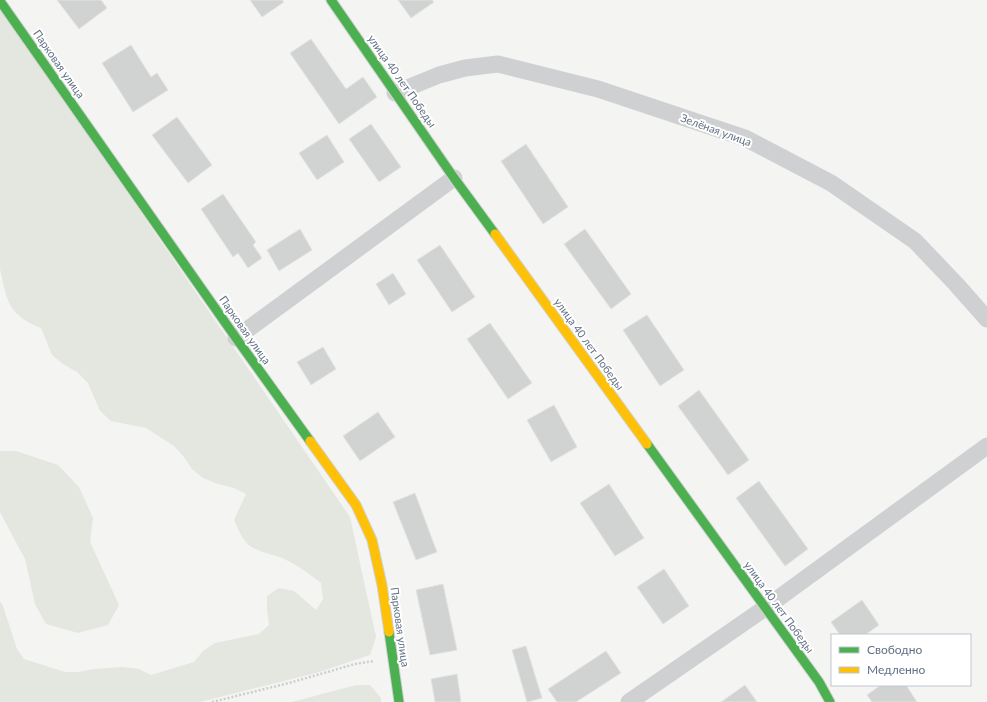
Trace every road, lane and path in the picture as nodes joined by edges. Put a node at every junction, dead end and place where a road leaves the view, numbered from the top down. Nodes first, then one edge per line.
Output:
1 (331, 0) edge
2 (0, 1) edge
3 (395, 93) junction
4 (454, 178) junction
5 (987, 319) edge
6 (236, 338) junction
7 (987, 446) edge
8 (765, 608) junction
9 (392, 658) junction
10 (212, 702) edge
11 (399, 702) edge
12 (629, 702) edge
13 (830, 702) edge

1 - 3 street, улица 40 лет Победы
2 - 6 street, Парковая улица
3 - 4 street, улица 40 лет Победы
3 - 5 street, Зелёная улица
4 - 6 street
4 - 8 street, улица 40 лет Победы
6 - 9 street, Парковая улица
7 - 8 street
8 - 12 street
8 - 13 street, улица 40 лет Победы
9 - 10 path
9 - 11 street, Парковая улица

